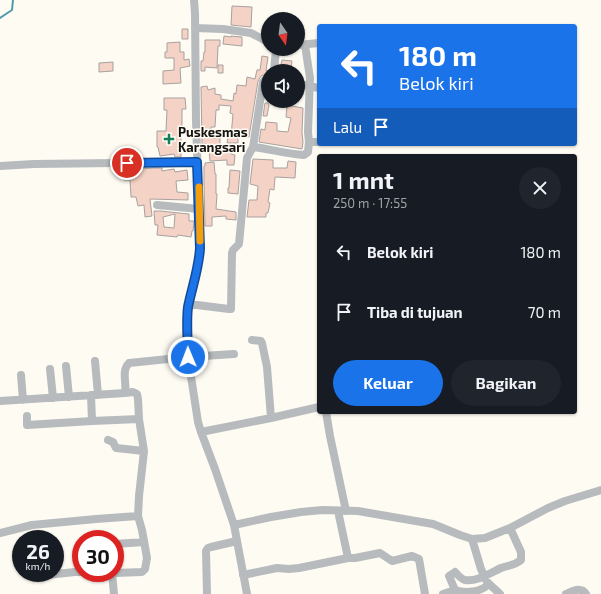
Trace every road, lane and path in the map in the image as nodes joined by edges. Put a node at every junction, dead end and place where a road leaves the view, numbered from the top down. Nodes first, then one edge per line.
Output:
1 (194, 0) edge
2 (195, 28) junction
3 (261, 38) edge
4 (317, 43) edge
5 (305, 45) edge
6 (305, 54) edge
7 (305, 85) edge
8 (315, 87) edge
9 (261, 99) edge
10 (309, 142) junction
11 (317, 142) edge
12 (253, 146) junction
13 (197, 162) junction
14 (0, 166) edge
15 (157, 205) dead end
16 (199, 209) junction
17 (189, 304) junction
18 (252, 340) dead end
19 (234, 354) dead end
20 (188, 357) junction
21 (95, 361) dead end
22 (66, 366) dead end
23 (50, 369) dead end
24 (21, 375) dead end
25 (125, 393) junction
26 (94, 395) junction
27 (69, 397) junction
28 (53, 398) junction
29 (23, 400) junction
30 (0, 401) edge
31 (317, 407) edge
32 (326, 414) edge
33 (27, 416) dead end
34 (271, 418) junction
35 (139, 419) junction
36 (92, 421) junction
37 (201, 432) junction
38 (108, 440) dead end
39 (144, 451) junction
40 (601, 490) edge
41 (342, 510) junction
42 (138, 516) junction
43 (234, 525) junction
44 (510, 528) junction
45 (0, 533) edge
46 (472, 539) junction
47 (237, 541) junction
48 (144, 542) junction
49 (124, 543) edge
50 (348, 558) junction
51 (124, 573) edge
52 (243, 575) junction
53 (484, 576) junction
54 (114, 582) edge
55 (489, 584) junction
56 (455, 590) junction
57 (114, 594) edge
58 (207, 594) edge
59 (247, 594) edge
60 (425, 594) edge
61 (443, 594) edge
62 (500, 594) edge
63 (566, 594) edge
64 (586, 594) edge

1 - 2 street
2 - 3 street
2 - 13 street
4 - 5 street
6 - 8 street
7 - 8 street
8 - 10 street
9 - 12 street
10 - 11 street
10 - 12 street
12 - 17 street
13 - 14 street
13 - 16 street
15 - 16 street
16 - 17 street
17 - 20 street
18 - 34 street
19 - 20 street
20 - 25 street
20 - 37 street
21 - 26 street
22 - 27 street
23 - 28 street
24 - 29 street
25 - 26 street
25 - 35 street
26 - 27 street
26 - 36 street
27 - 28 street
28 - 29 street
29 - 30 street
31 - 34 street
32 - 41 street
33 - 36 street
34 - 37 street
35 - 36 street
35 - 39 street
37 - 43 street
38 - 39 street
39 - 42 street
40 - 44 street
41 - 43 street
41 - 46 street
41 - 50 street
42 - 45 street
42 - 48 street
43 - 47 street
44 - 46 street
44 - 53 street
46 - 53 street
47 - 52 street
47 - 58 street
48 - 49 street
48 - 51 street
50 - 52 street
50 - 60 street
52 - 59 street
53 - 55 street
53 - 56 street
54 - 57 street
55 - 56 street
55 - 62 street
56 - 61 street
63 - 64 street

